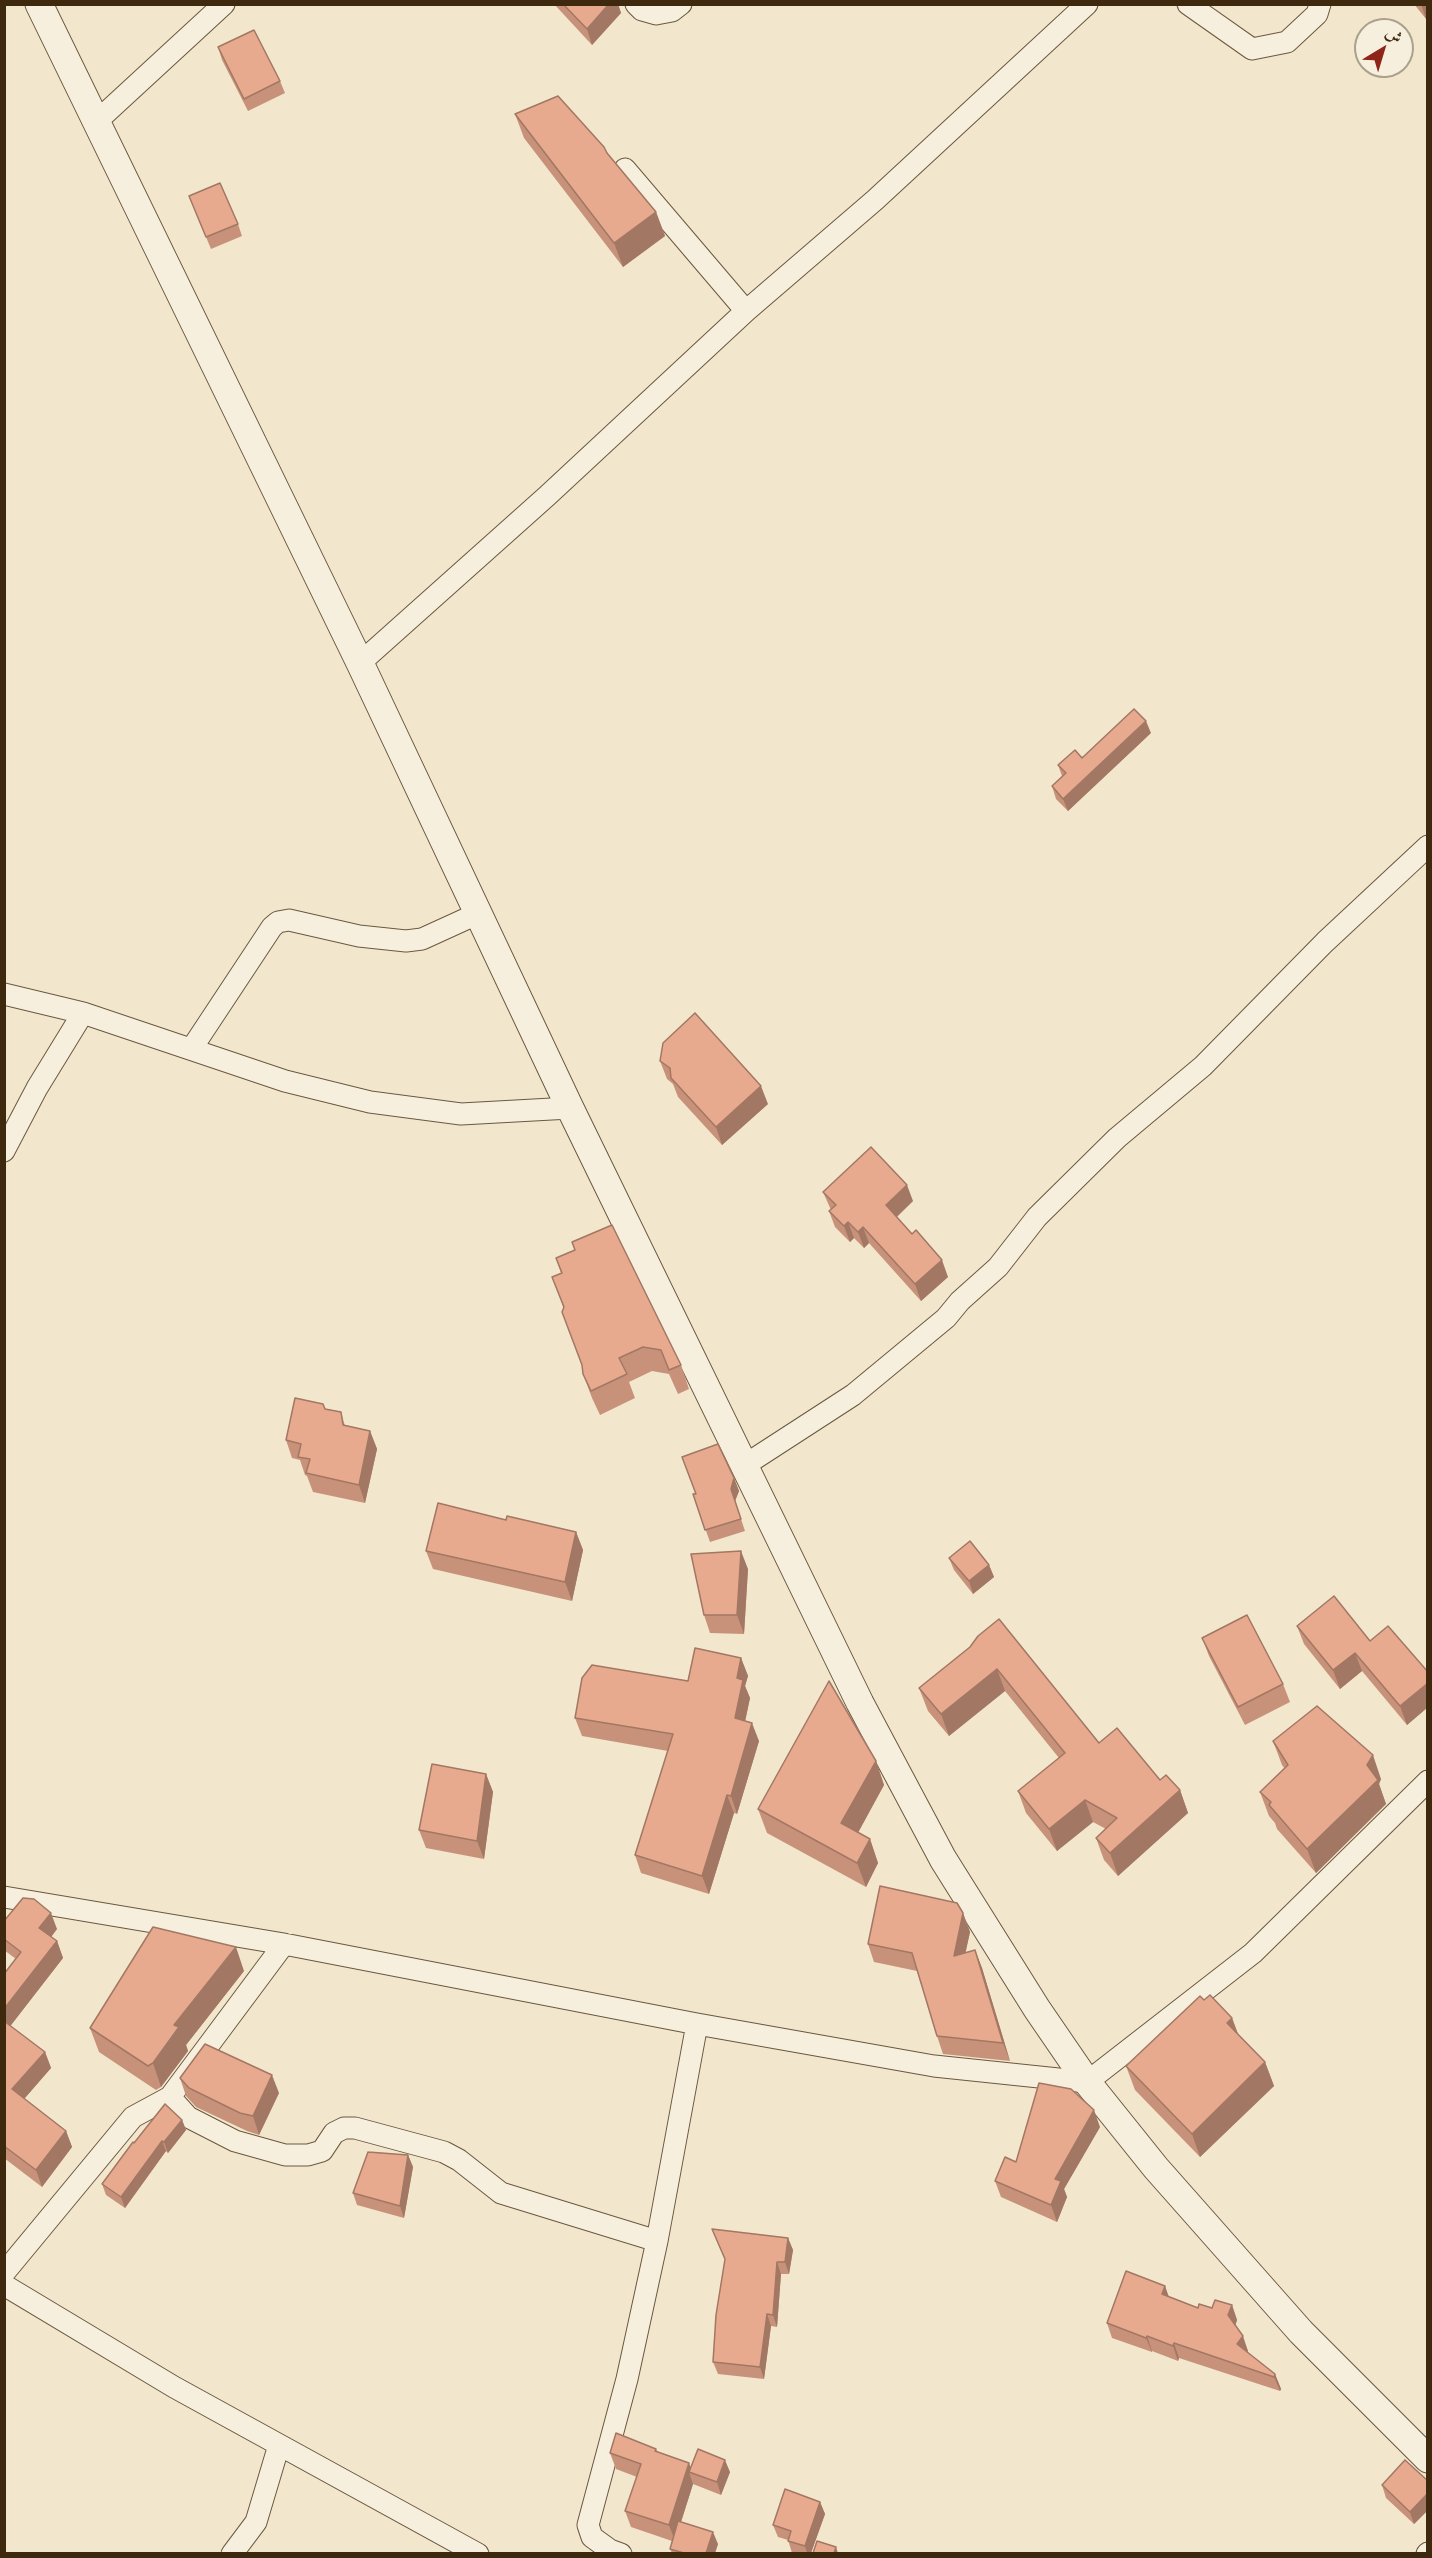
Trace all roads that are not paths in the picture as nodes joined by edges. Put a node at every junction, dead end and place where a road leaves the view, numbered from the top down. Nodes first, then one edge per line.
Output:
1 (39, 4) edge
2 (225, 4) edge
3 (636, 4) edge
4 (681, 4) edge
5 (1088, 4) edge
6 (1188, 4) edge
7 (1320, 4) edge
8 (96, 122) junction
9 (625, 169) dead end
10 (746, 311) junction
11 (360, 663) junction
12 (1428, 846) edge
13 (479, 913) junction
14 (4, 994) edge
15 (82, 1013) junction
16 (192, 1048) junction
17 (570, 1108) junction
18 (4, 1151) edge
19 (745, 1465) junction
20 (1428, 1781) edge
21 (4, 1897) edge
22 (285, 1944) junction
23 (697, 2024) junction
24 (1087, 2082) junction
25 (170, 2097) junction
26 (657, 2241) junction
27 (4, 2273) edge
28 (4, 2285) edge
29 (279, 2445) junction
30 (1428, 2459) edge
31 (232, 2553) edge
32 (478, 2553) edge
33 (621, 2553) edge

1 - 8 street
2 - 8 street
3 - 4 street
5 - 10 street
6 - 7 street
8 - 11 street
9 - 10 street
10 - 11 street
11 - 13 street
12 - 19 street
13 - 16 street
13 - 17 street
14 - 15 street
15 - 16 street
15 - 18 street
16 - 17 street
17 - 19 street
19 - 24 street
20 - 24 street
21 - 22 street
22 - 23 street
22 - 25 street
23 - 24 street
23 - 26 street
24 - 30 street
25 - 26 street
25 - 27 street
26 - 33 street
28 - 29 street
29 - 31 street
29 - 32 street

